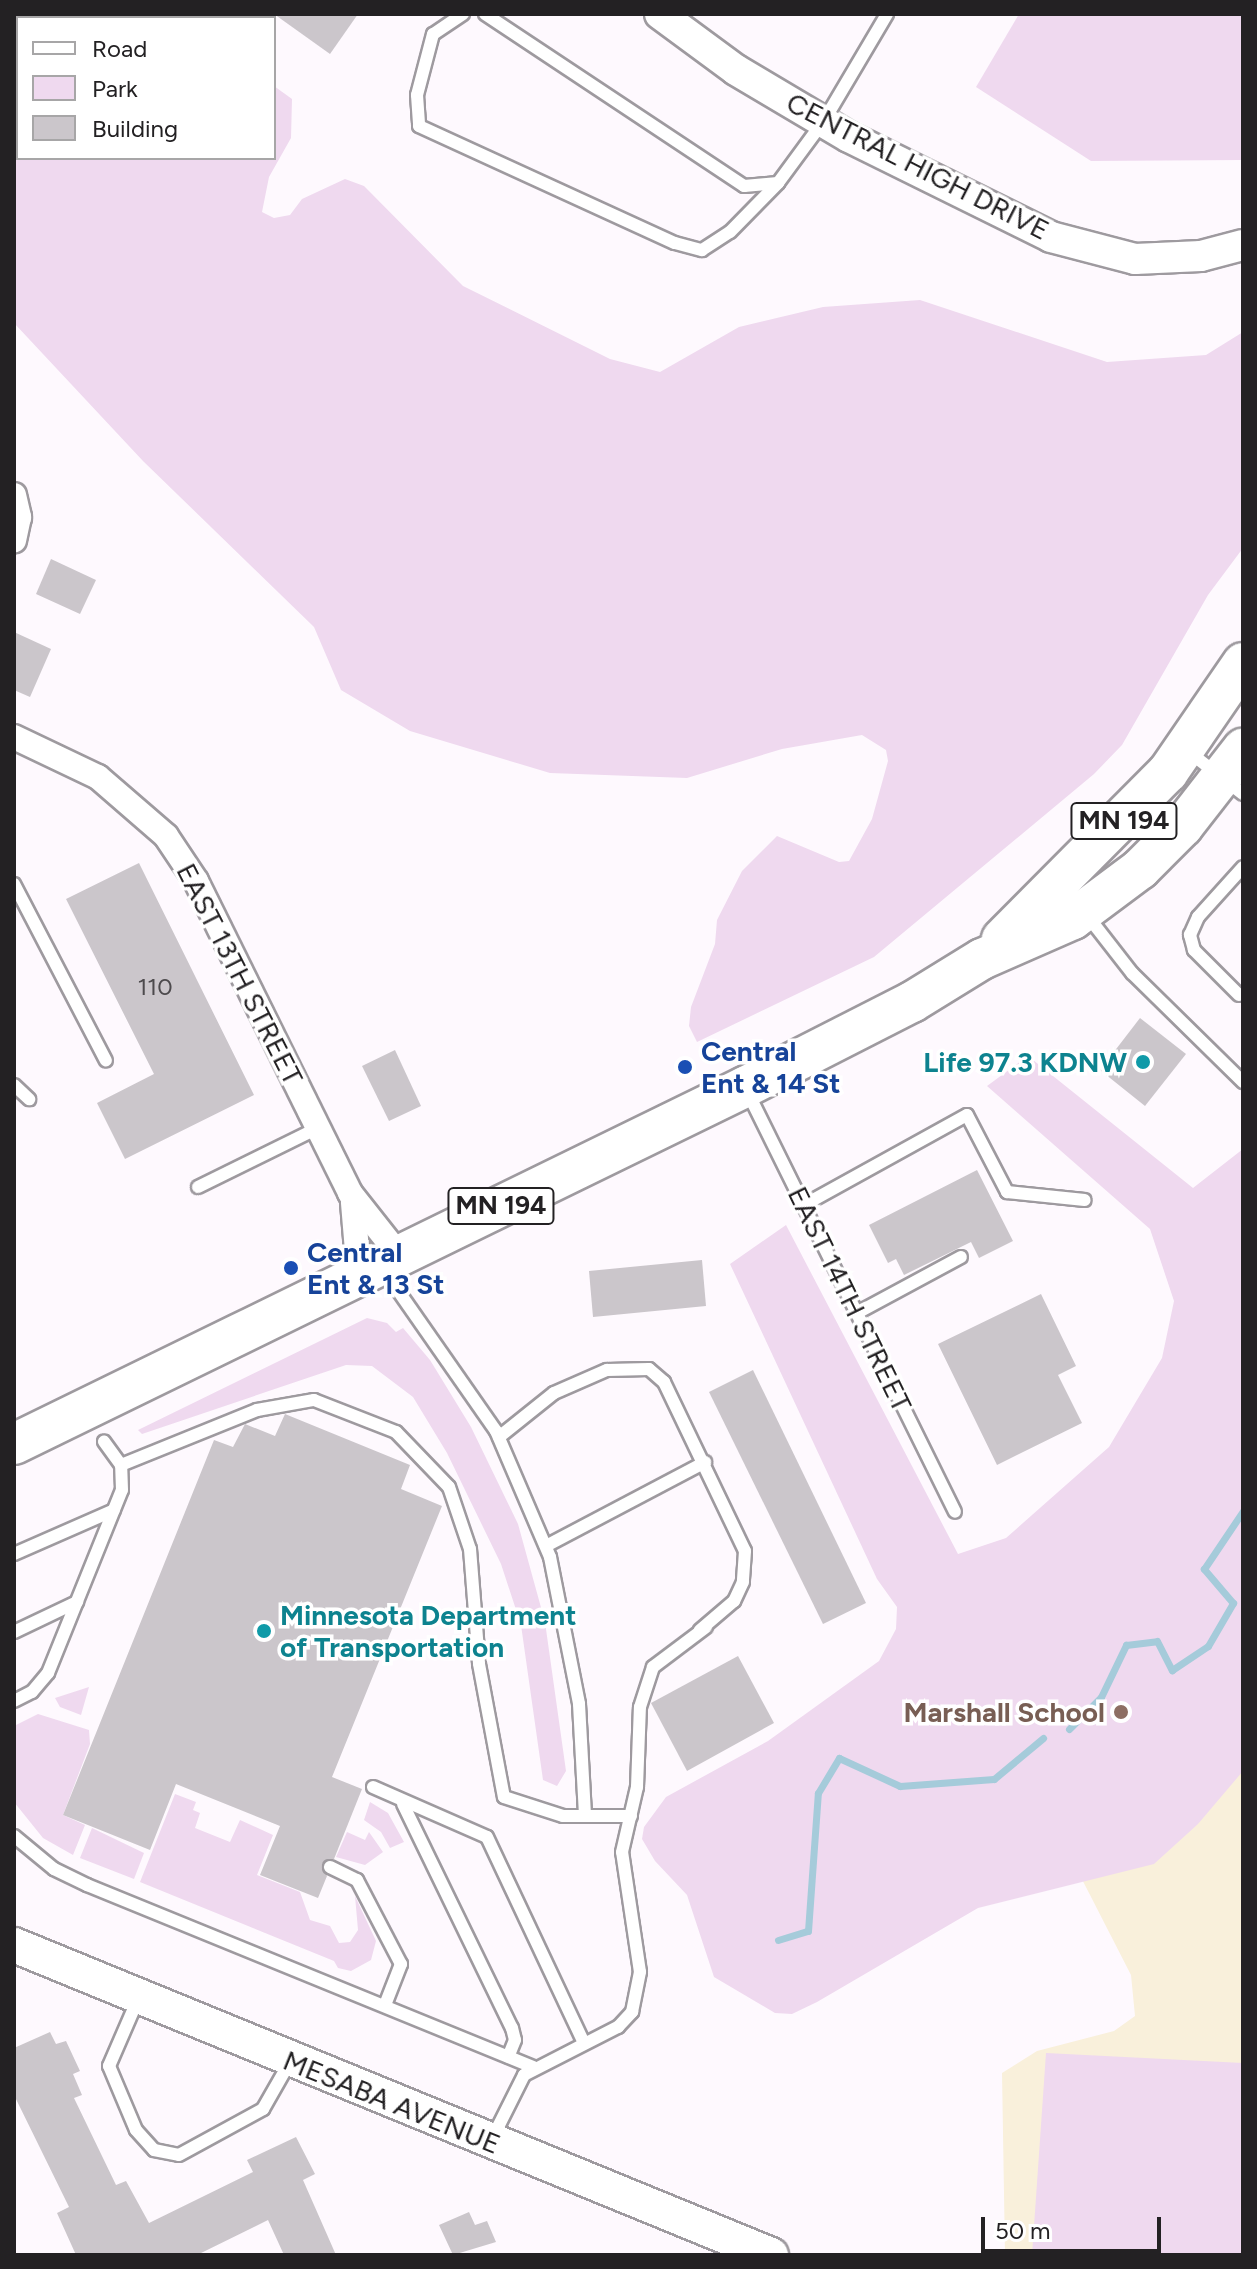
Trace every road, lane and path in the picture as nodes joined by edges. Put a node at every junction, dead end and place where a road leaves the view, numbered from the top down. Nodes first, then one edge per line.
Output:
1 (463, 14) edge
2 (485, 14) edge
3 (660, 14) edge
4 (887, 14) edge
5 (825, 119) junction
6 (778, 183) junction
7 (1243, 245) edge
8 (16, 499) edge
9 (14, 540) edge
10 (1243, 663) edge
11 (16, 744) edge
12 (1185, 749) junction
13 (1236, 773) edge
14 (1243, 867) edge
15 (14, 884) edge
16 (1084, 911) junction
17 (982, 959) junction
18 (1239, 995) dead end
19 (106, 1061) dead end
20 (1243, 1082) edge
21 (14, 1085) edge
22 (745, 1087) junction
23 (29, 1099) dead end
24 (318, 1128) junction
25 (198, 1187) dead end
26 (350, 1193) junction
27 (1085, 1200) dead end
28 (804, 1205) junction
29 (961, 1257) dead end
30 (379, 1265) junction
31 (857, 1313) junction
32 (499, 1437) junction
33 (104, 1442) dead end
34 (14, 1444) edge
35 (705, 1462) junction
36 (121, 1465) junction
37 (114, 1510) junction
38 (955, 1512) dead end
39 (546, 1546) junction
40 (14, 1554) edge
41 (77, 1602) junction
42 (14, 1632) edge
43 (14, 1701) edge
44 (373, 1787) dead end
45 (398, 1799) junction
46 (585, 1816) junction
47 (631, 1816) junction
48 (14, 1836) edge
49 (330, 1867) dead end
50 (14, 1945) edge
51 (139, 1998) junction
52 (385, 2005) junction
53 (584, 2043) junction
54 (508, 2057) junction
55 (291, 2060) junction
56 (533, 2067) junction
57 (491, 2142) junction
58 (771, 2255) edge

1 - 6 lane
2 - 6 lane
3 - 5 street, CENTRAL HIGH DRIVE
4 - 5 lane
5 - 6 lane
5 - 7 street, CENTRAL HIGH DRIVE
8 - 9 street
10 - 12 highway, MN 194
11 - 24 street, EAST 13TH STREET
12 - 13 lane
12 - 17 highway, MN 194
13 - 16 highway, MN 194
14 - 18 lane
15 - 19 lane
16 - 17 highway, MN 194
16 - 20 lane
17 - 22 highway, MN 194
21 - 23 lane
22 - 28 lane, EAST 14TH STREET
22 - 30 highway, MN 194
24 - 25 lane
24 - 26 street, EAST 13TH STREET
26 - 30 street, EAST 13TH STREET
26 - 30 street, EAST 13TH STREET
27 - 28 lane
28 - 31 lane, EAST 14TH STREET
29 - 31 lane
30 - 32 lane
30 - 34 highway, MN 194
31 - 38 lane, EAST 14TH STREET
32 - 35 lane
32 - 39 lane
33 - 36 lane
35 - 39 lane
35 - 47 lane
36 - 37 lane
36 - 46 lane
37 - 40 lane
37 - 41 lane
39 - 46 lane
41 - 42 lane
41 - 43 lane
44 - 45 lane
45 - 53 lane
45 - 54 lane
46 - 47 lane
47 - 53 lane
48 - 52 lane
49 - 52 lane
50 - 51 main road, MESABA AVENUE
51 - 55 main road, MESABA AVENUE
51 - 55 lane
52 - 54 lane
53 - 56 lane
54 - 56 lane
55 - 57 main road, MESABA AVENUE
56 - 57 lane
57 - 58 main road, MESABA AVENUE

